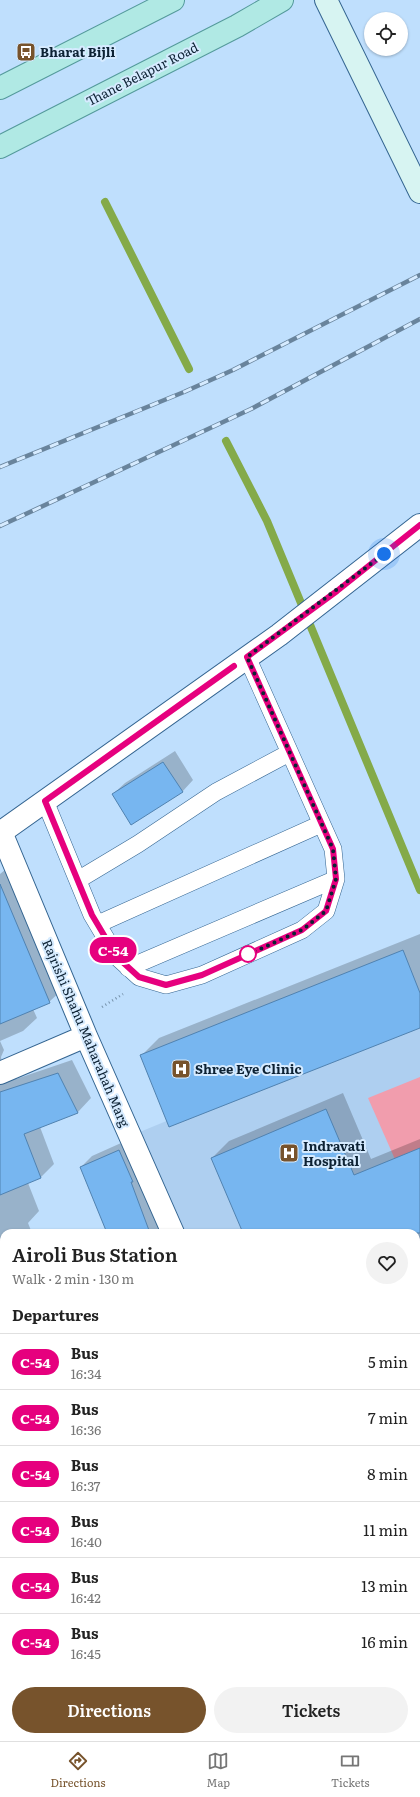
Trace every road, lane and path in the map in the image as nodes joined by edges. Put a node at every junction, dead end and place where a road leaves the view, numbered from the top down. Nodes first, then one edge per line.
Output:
1 (173, 0) edge
2 (282, 0) edge
3 (326, 0) edge
4 (0, 88) edge
5 (0, 147) edge
6 (420, 192) edge
7 (420, 525) edge
8 (247, 657) junction
9 (289, 753) junction
10 (45, 801) junction
11 (321, 824) junction
12 (1, 833) edge
13 (336, 879) junction
14 (78, 880) junction
15 (98, 924) junction
16 (128, 968) junction
17 (129, 990) dead end
18 (83, 1029) junction
19 (0, 1073) edge
20 (171, 1229) edge

1 - 4 main road
2 - 5 main road, Thane Belapur Road
3 - 6 main road
7 - 8 street
8 - 9 lane
8 - 10 street
9 - 11 lane
9 - 14 lane
10 - 12 street
10 - 14 lane
11 - 13 lane
11 - 15 lane
12 - 18 street, Rajrishi Shahu Maharahah Marg
13 - 16 lane
13 - 16 lane
14 - 15 lane
15 - 16 lane
17 - 18 path
18 - 19 street
18 - 20 street, Rajrishi Shahu Maharahah Marg

